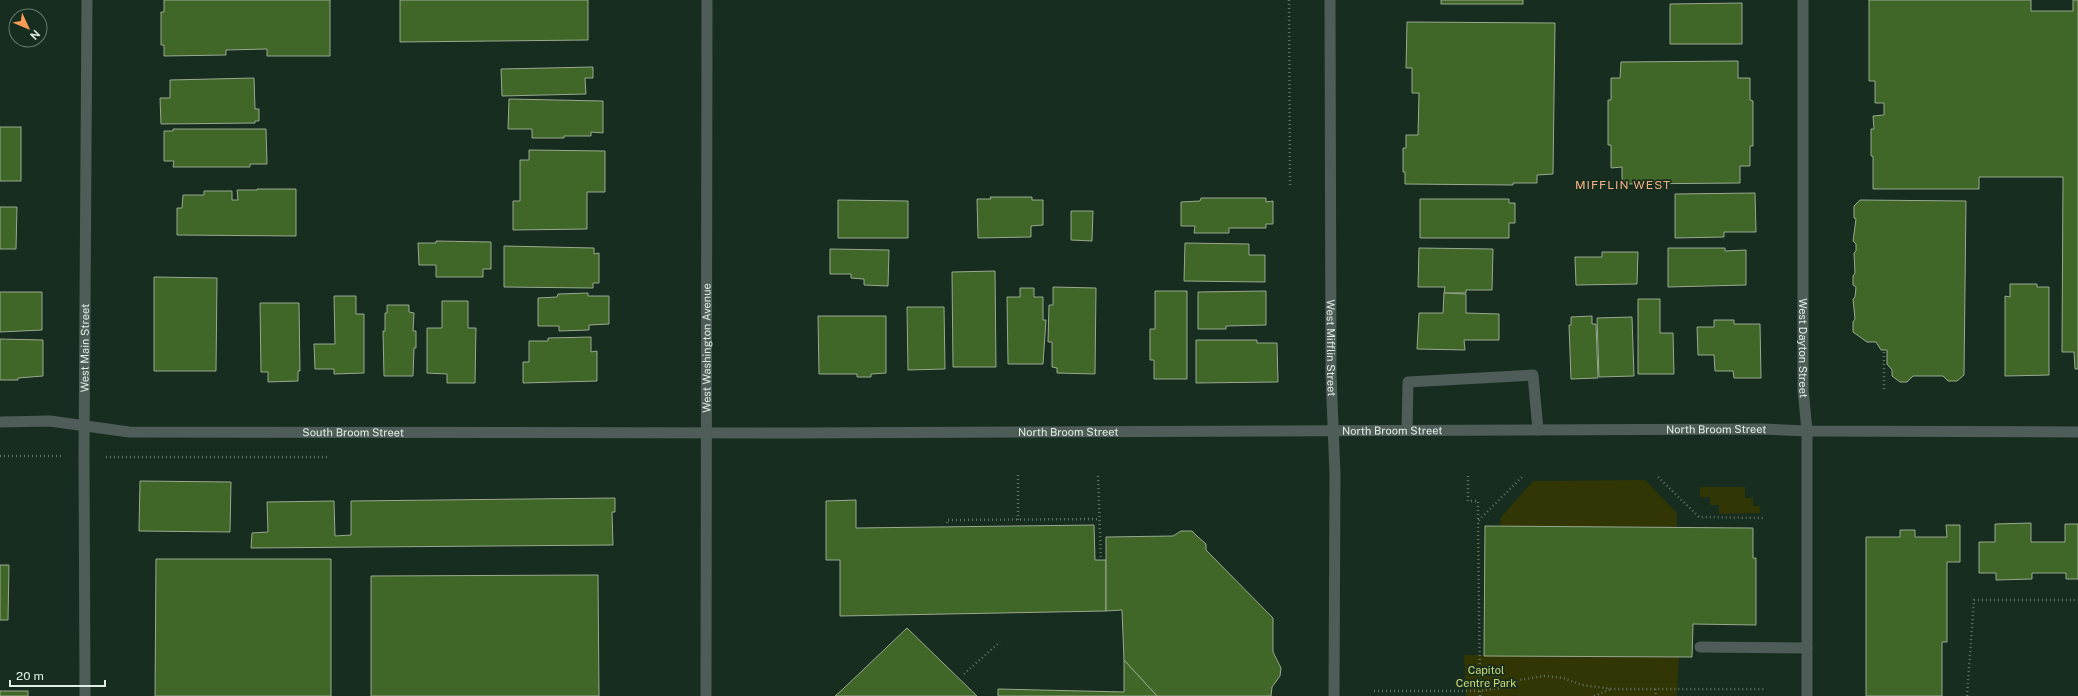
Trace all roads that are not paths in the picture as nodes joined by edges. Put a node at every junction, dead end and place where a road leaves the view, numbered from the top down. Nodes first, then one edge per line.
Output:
1 (88, 0) edge
2 (707, 0) edge
3 (1330, 0) edge
4 (1803, 0) edge
5 (0, 422) edge
6 (85, 427) junction
7 (1407, 430) junction
8 (1538, 430) junction
9 (1807, 431) junction
10 (707, 432) junction
11 (1334, 432) junction
12 (2078, 432) edge
13 (1700, 647) dead end
14 (1807, 648) junction
15 (84, 696) edge
16 (706, 696) edge
17 (1334, 696) edge
18 (1807, 696) edge

1 - 6 street, West Main Street
2 - 10 street, West Washington Avenue
3 - 11 street, West Mifflin Street
4 - 9 street, West Dayton Street
5 - 6 street, South Broom Street
6 - 10 street, South Broom Street
6 - 15 street, West Main Street
7 - 8 street, North Broom Street
7 - 8 street
7 - 11 street, North Broom Street
8 - 9 street, North Broom Street
9 - 12 street, North Broom Street
9 - 14 street, West Dayton Street
10 - 11 street, North Broom Street
10 - 16 street, West Washington Avenue
11 - 17 street, West Mifflin Street
13 - 14 street
14 - 18 street, West Dayton Street

